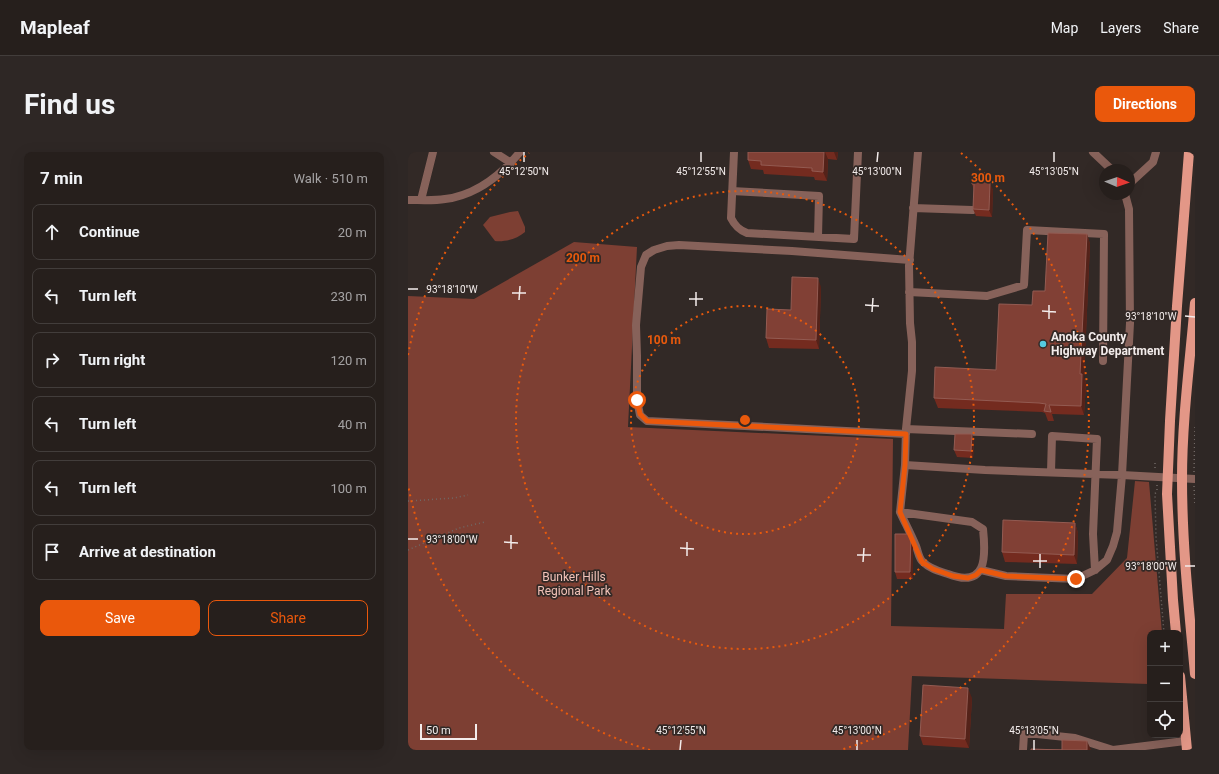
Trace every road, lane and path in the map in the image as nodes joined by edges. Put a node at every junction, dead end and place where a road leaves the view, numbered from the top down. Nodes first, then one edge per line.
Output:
1 (433, 152) edge
2 (494, 152) edge
3 (520, 152) edge
4 (734, 152) edge
5 (858, 152) edge
6 (918, 152) edge
7 (1093, 152) edge
8 (1156, 152) edge
9 (1189, 152) edge
10 (511, 163) junction
11 (1106, 164) edge
12 (1135, 178) edge
13 (732, 191) junction
14 (408, 200) edge
15 (421, 200) junction
16 (1127, 200) edge
17 (913, 208) junction
18 (972, 210) edge
19 (818, 237) junction
20 (910, 260) junction
21 (909, 292) junction
22 (1195, 303) edge
23 (1195, 306) edge
24 (1103, 361) dead end
25 (1195, 426) edge
26 (906, 431) junction
27 (1032, 434) dead end
28 (905, 465) junction
29 (1194, 468) dead end
30 (1051, 472) junction
31 (1096, 474) junction
32 (1122, 475) junction
33 (1168, 477) junction
34 (1182, 478) junction
35 (1195, 479) edge
36 (1194, 489) edge
37 (1157, 490) dead end
38 (468, 496) dead end
39 (408, 501) edge
40 (1195, 506) edge
41 (900, 512) junction
42 (485, 522) dead end
43 (408, 550) edge
44 (981, 570) junction
45 (1095, 570) junction
46 (1164, 630) edge
47 (1176, 630) edge
48 (1195, 674) edge
49 (1182, 702) edge
50 (1186, 745) edge
51 (1023, 750) edge

1 - 15 street
2 - 10 street
3 - 10 street
4 - 13 street
5 - 19 street
6 - 17 street
7 - 11 street
8 - 12 street
9 - 33 main road
10 - 15 street
13 - 19 street
13 - 19 street
14 - 15 street
16 - 32 street
17 - 18 street
17 - 20 street
20 - 21 street
20 - 26 street
21 - 24 street
21 - 26 street
22 - 23 main road
23 - 34 main road
25 - 29 path
26 - 27 street
26 - 28 street
28 - 30 street
28 - 41 street
30 - 31 street
30 - 31 street
31 - 32 street
31 - 45 street
32 - 33 street
32 - 45 street
33 - 34 street
33 - 47 main road
34 - 35 street
34 - 48 main road
36 - 40 path
37 - 46 path
38 - 39 path
41 - 44 street
41 - 44 street
42 - 43 path
44 - 45 street
49 - 50 main road
50 - 51 street

